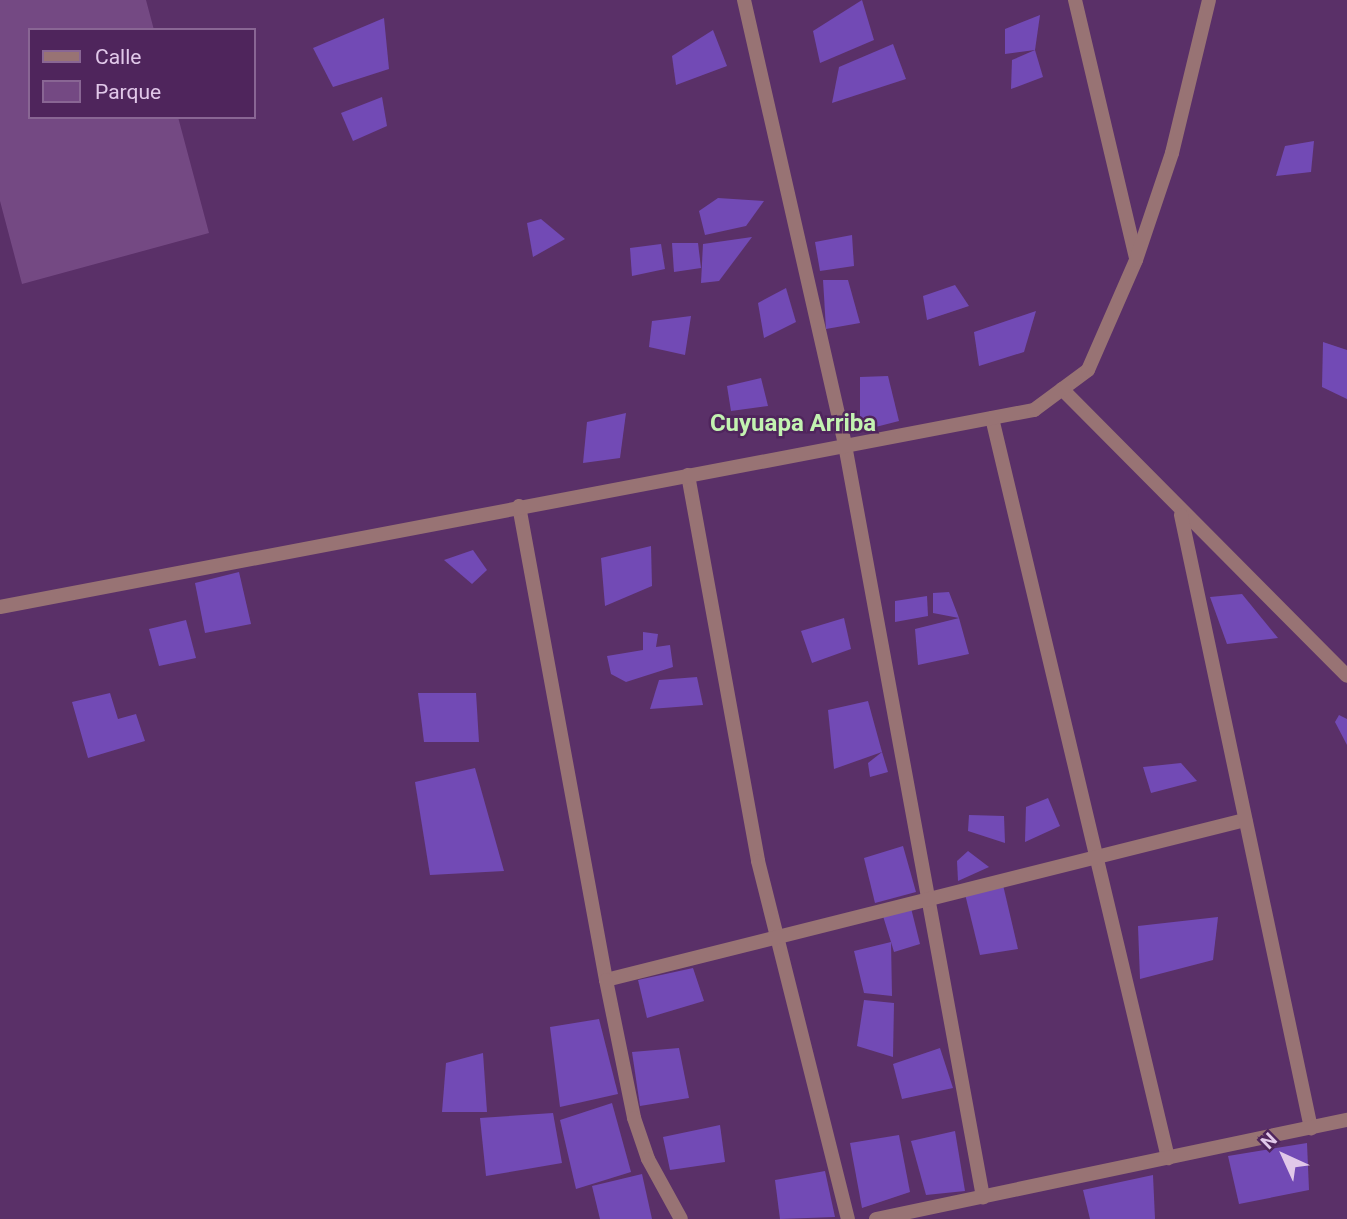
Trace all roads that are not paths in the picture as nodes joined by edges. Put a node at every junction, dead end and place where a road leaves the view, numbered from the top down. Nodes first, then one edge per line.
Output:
1 (744, 0) edge
2 (1075, 0) edge
3 (1209, 0) edge
4 (1136, 260) junction
5 (1062, 389) junction
6 (992, 418) junction
7 (845, 445) junction
8 (688, 475) junction
9 (519, 506) junction
10 (1181, 515) junction
11 (0, 607) edge
12 (1347, 676) edge
13 (1245, 820) junction
14 (1096, 857) junction
15 (928, 898) junction
16 (777, 937) junction
17 (606, 980) junction
18 (1347, 1120) edge
19 (1311, 1128) junction
20 (1168, 1158) junction
21 (983, 1197) junction
22 (681, 1219) edge
23 (848, 1219) edge
24 (876, 1219) edge

1 - 7 street
2 - 4 street
3 - 4 street
4 - 5 street
5 - 6 street
5 - 10 street
6 - 7 street
6 - 14 street
7 - 8 street
7 - 15 street
8 - 9 street
8 - 16 street
9 - 11 street
9 - 17 street
10 - 12 street
10 - 13 street
13 - 14 street
13 - 19 street
14 - 15 street
14 - 20 street
15 - 16 street
15 - 21 street
16 - 17 street
16 - 23 street
17 - 22 street
18 - 19 street
19 - 20 street
20 - 21 street
21 - 24 street

